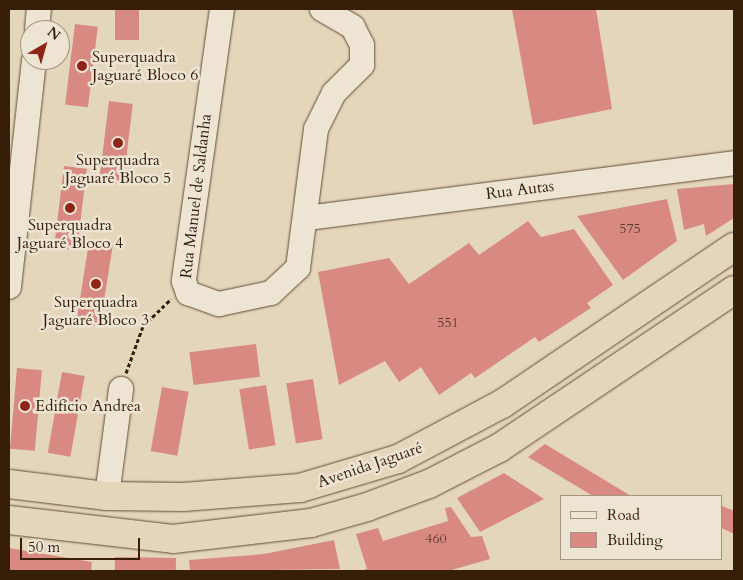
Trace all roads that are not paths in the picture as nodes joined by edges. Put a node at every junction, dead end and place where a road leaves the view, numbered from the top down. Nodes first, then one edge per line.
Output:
1 (222, 9) edge
2 (322, 9) edge
3 (33, 70) edge
4 (734, 163) edge
5 (307, 218) junction
6 (734, 247) edge
7 (9, 287) edge
8 (734, 290) edge
9 (120, 385) road end
10 (9, 484) edge
11 (107, 496) junction
12 (9, 520) edge

1 - 5 street, Rua Manuel de Saldanha
2 - 5 street, Rua Manuel de Saldanha
3 - 7 street
4 - 5 street, Rua Autas
6 - 11 highway, Avenida Jaguaré
8 - 12 highway
9 - 11 street
10 - 11 highway, Avenida Jaguaré

